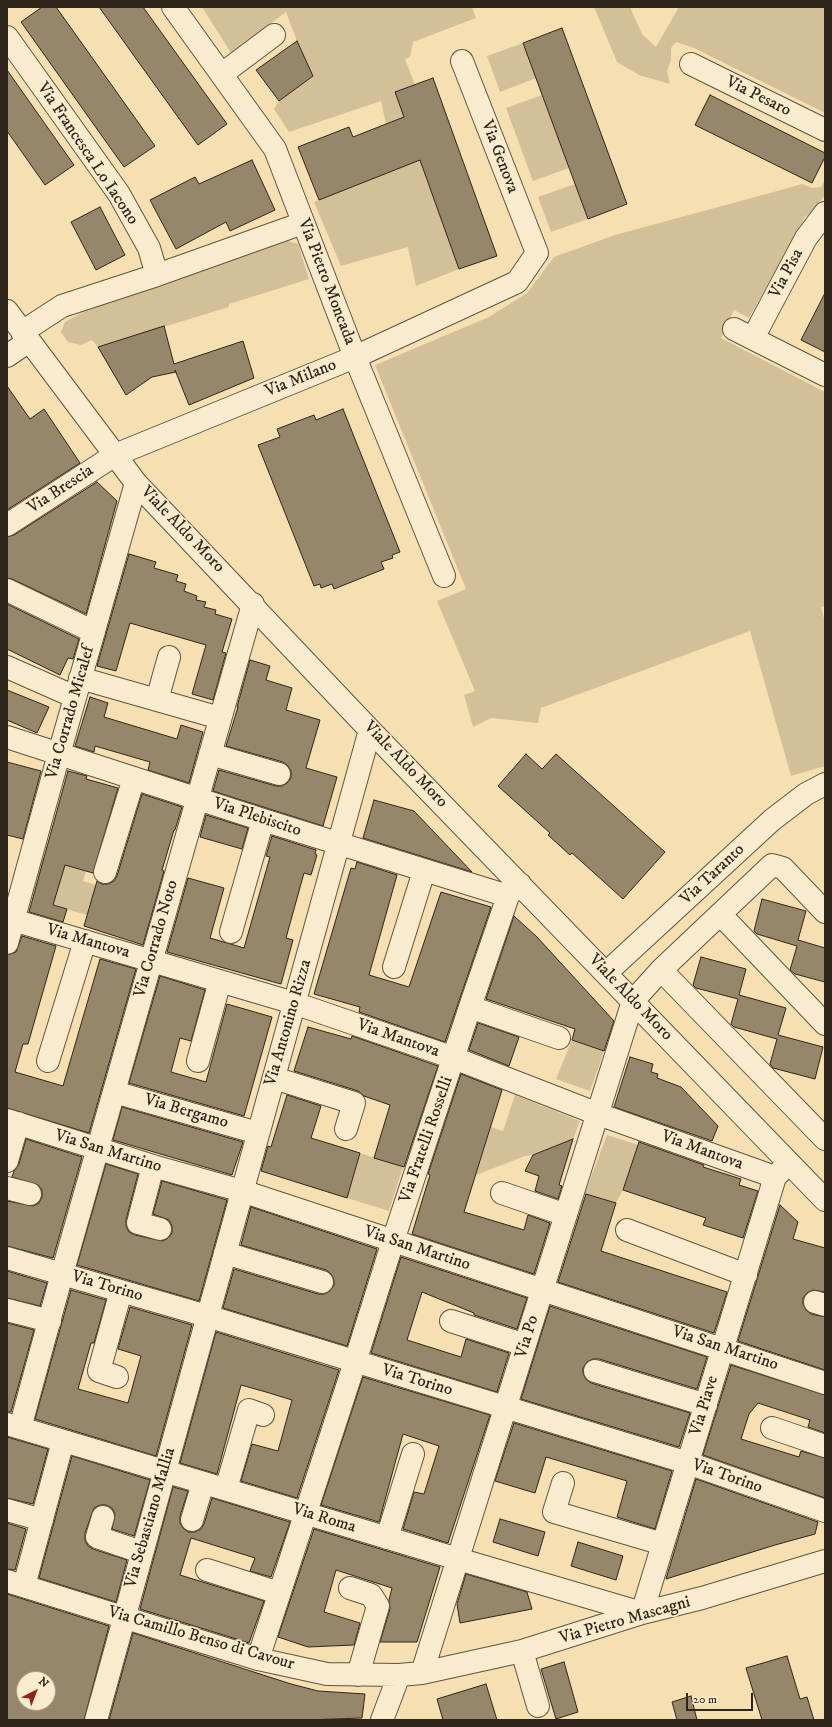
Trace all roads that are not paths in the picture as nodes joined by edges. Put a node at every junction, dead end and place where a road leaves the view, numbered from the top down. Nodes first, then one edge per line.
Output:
1 (173, 7) edge
2 (274, 35) dead end
3 (7, 37) edge
4 (462, 61) dead end
5 (691, 64) dead end
6 (222, 74) junction
7 (825, 130) edge
8 (825, 213) edge
9 (303, 223) junction
10 (537, 253) joint
11 (156, 275) junction
12 (7, 311) edge
13 (25, 336) junction
14 (7, 356) edge
15 (355, 357) junction
16 (825, 375) edge
17 (115, 455) junction
18 (136, 483) junction
19 (7, 525) edge
20 (444, 576) dead end
21 (7, 590) edge
22 (253, 604) junction
23 (94, 632) junction
24 (169, 657) dead end
25 (7, 667) edge
26 (78, 687) junction
27 (157, 700) junction
28 (220, 718) junction
29 (370, 730) junction
30 (7, 737) edge
31 (59, 754) junction
32 (210, 754) junction
33 (279, 774) dead end
34 (134, 778) junction
35 (825, 784) edge
36 (197, 799) junction
37 (263, 820) junction
38 (338, 844) junction
39 (424, 870) junction
40 (105, 872) dead end
41 (514, 890) junction
42 (825, 912) edge
43 (720, 914) junction
44 (13, 920) junction
45 (231, 932) dead end
46 (85, 941) junction
47 (7, 943) edge
48 (151, 960) junction
49 (394, 967) dead end
50 (661, 970) junction
51 (606, 973) junction
52 (220, 981) junction
53 (633, 1001) junction
54 (294, 1003) junction
55 (470, 1008) junction
56 (825, 1024) edge
57 (559, 1038) dead end
58 (454, 1058) junction
59 (48, 1061) dead end
60 (198, 1061) dead end
61 (274, 1078) junction
62 (114, 1092) junction
63 (598, 1114) junction
64 (12, 1122) edge
65 (346, 1129) dead end
66 (258, 1133) junction
67 (825, 1139) edge
68 (98, 1148) junction
69 (7, 1161) edge
70 (153, 1166) junction
71 (782, 1170) junction
72 (7, 1188) edge
73 (242, 1191) junction
74 (502, 1193) dead end
75 (30, 1194) dead end
76 (825, 1200) edge
77 (566, 1214) junction
78 (160, 1229) dead end
79 (628, 1230) dead end
80 (393, 1241) junction
81 (225, 1253) junction
82 (7, 1258) edge
83 (62, 1274) junction
84 (746, 1275) junction
85 (322, 1282) dead end
86 (542, 1290) junction
87 (121, 1291) junction
88 (7, 1310) edge
89 (207, 1316) junction
90 (50, 1320) junction
91 (450, 1321) dead end
92 (525, 1345) junction
93 (723, 1348) junction
94 (355, 1362) junction
95 (595, 1371) dead end
96 (117, 1376) dead end
97 (825, 1383) edge
98 (706, 1405) junction
99 (505, 1408) junction
100 (263, 1415) dead end
101 (14, 1426) edge
102 (772, 1428) dead end
103 (63, 1441) junction
104 (825, 1446) edge
105 (413, 1454) dead end
106 (688, 1463) junction
107 (164, 1471) junction
108 (203, 1483) junction
109 (563, 1484) dead end
110 (226, 1489) junction
111 (7, 1510) edge
112 (825, 1511) edge
113 (305, 1513) junction
114 (103, 1517) dead end
115 (42, 1520) junction
116 (192, 1520) dead end
117 (388, 1538) junction
118 (663, 1544) junction
119 (141, 1552) junction
120 (458, 1559) junction
121 (825, 1561) edge
122 (207, 1570) dead end
123 (16, 1584) edge
124 (350, 1588) dead end
125 (279, 1593) junction
126 (642, 1613) junction
127 (123, 1616) junction
128 (522, 1651) junction
129 (258, 1659) junction
130 (422, 1673) junction
131 (358, 1675) junction
132 (399, 1675) junction
133 (538, 1706) dead end
134 (96, 1720) edge
135 (382, 1720) edge

1 - 6 street, Via Pietro Moncada
2 - 6 street
3 - 11 street, Via Francesca Lo Iacono
4 - 10 street, Via Genova
5 - 7 street, Via Pesaro
6 - 9 street, Via Pietro Moncada
8 - 16 street, Via Pisa
9 - 11 street
9 - 15 street, Via Pietro Moncada
10 - 15 street, Via Milano
11 - 13 street
12 - 13 street, Viale Aldo Moro
13 - 14 street
13 - 17 street, Viale Aldo Moro
15 - 17 street, Via Milano
15 - 20 street, Via Pietro Moncada
17 - 18 street, Viale Aldo Moro
17 - 19 street, Via Brescia
18 - 22 street, Viale Aldo Moro
18 - 23 street, Via Corrado Micalef
21 - 23 street
22 - 28 street, Via Corrado Noto
22 - 29 street, Viale Aldo Moro
23 - 26 street, Via Corrado Micalef
24 - 27 street
25 - 26 street
26 - 27 street
26 - 31 street, Via Corrado Micalef
27 - 28 street
28 - 32 street, Via Corrado Noto
29 - 38 street, Via Antonino Rizza
29 - 41 street, Viale Aldo Moro
30 - 31 street, Via Plebiscito
31 - 34 street, Via Plebiscito
31 - 44 street, Via Corrado Micalef
32 - 33 street
32 - 36 street, Via Corrado Noto
34 - 36 street, Via Plebiscito
34 - 40 street
35 - 51 street, Via Taranto
36 - 37 street, Via Plebiscito
36 - 48 street, Via Corrado Noto
37 - 38 street, Via Plebiscito
37 - 45 street
38 - 39 street, Via Plebiscito
38 - 54 street, Via Antonino Rizza
39 - 41 street, Via Plebiscito
39 - 49 street
41 - 51 street, Viale Aldo Moro
41 - 55 street, Via Fratelli Rosselli
42 - 43 street
43 - 50 street
43 - 56 street
44 - 46 street, Via Mantova
44 - 47 street, Via Corrado Micalef
46 - 48 street, Via Mantova
46 - 59 street
48 - 52 street, Via Mantova
48 - 62 street, Via Corrado Noto
50 - 53 street
50 - 67 street
51 - 53 street, Viale Aldo Moro
52 - 54 street, Via Mantova
52 - 60 street
53 - 63 street, Via Po
53 - 71 street, Viale Aldo Moro
54 - 58 street, Via Mantova
54 - 61 street, Via Antonino Rizza
55 - 57 street
55 - 58 street, Via Fratelli Rosselli
58 - 63 street, Via Mantova
58 - 80 street, Via Fratelli Rosselli
61 - 65 street
61 - 66 street, Via Antonino Rizza
62 - 66 street, Via Bergamo
62 - 68 street, Via Corrado Noto
63 - 71 street, Via Mantova
63 - 77 street, Via Po
64 - 68 street, Via San Martino
64 - 69 street
66 - 73 street, Via Antonino Rizza
68 - 70 street, Via San Martino
68 - 83 street, Via Corrado Noto
70 - 73 street, Via San Martino
70 - 78 street
71 - 76 street, Viale Aldo Moro
71 - 84 street, Via Piave
72 - 75 street
73 - 80 street, Via San Martino
73 - 81 street, Via Antonino Rizza
74 - 77 street
77 - 86 street, Via Po
79 - 84 street
80 - 86 street, Via San Martino
80 - 94 street, Via Fratelli Rosselli
81 - 85 street
81 - 89 street, Via Antonino Rizza
82 - 83 street, Via Torino
83 - 87 street, Via Torino
83 - 90 street, Via Corrado Noto
84 - 93 street, Via Piave
86 - 92 street, Via Po
86 - 93 street, Via San Martino
87 - 89 street, Via Torino
87 - 96 street
88 - 90 street
89 - 94 street, Via Torino
89 - 107 street, Via Sebastiano Mallia
90 - 101 street, Via Corrado Noto
91 - 92 street
92 - 99 street, Via Po
93 - 97 street, Via San Martino
93 - 98 street, Via Piave
94 - 99 street, Via Torino
94 - 113 street, Via Fratelli Rosselli
95 - 98 street
98 - 106 street, Via Piave
99 - 106 street, Via Torino
99 - 120 street, Via Po
100 - 110 street
101 - 103 street, Via Roma
102 - 104 street
103 - 107 street, Via Roma
103 - 115 street
105 - 117 street
106 - 112 street, Via Torino
106 - 118 street, Via Piave
107 - 108 street, Via Roma
107 - 119 street, Via Sebastiano Mallia
108 - 110 street, Via Roma
108 - 116 street
109 - 118 street
110 - 113 street, Via Roma
111 - 115 street
113 - 117 street, Via Roma
113 - 125 street, Via Fratelli Rosselli
114 - 119 street
115 - 123 street
117 - 120 street, Via Roma
118 - 126 street, Via Piave
119 - 127 street, Via Sebastiano Mallia
120 - 126 street, Via Roma
120 - 130 street, Via Po
121 - 126 street, Via Pietro Mascagni
122 - 125 street
123 - 127 street, Via Camillo Benso di Cavour
124 - 131 street
125 - 129 street, Via Fratelli Rosselli
126 - 128 street, Via Pietro Mascagni
127 - 129 street, Via Camillo Benso di Cavour
127 - 134 street, Via Sebastiano Mallia
128 - 130 street, Via Pietro Mascagni
128 - 133 street
129 - 131 street, Via Camillo Benso di Cavour
130 - 132 street, Via Pietro Mascagni
131 - 132 street, Via Camillo Benso di Cavour
132 - 135 street

